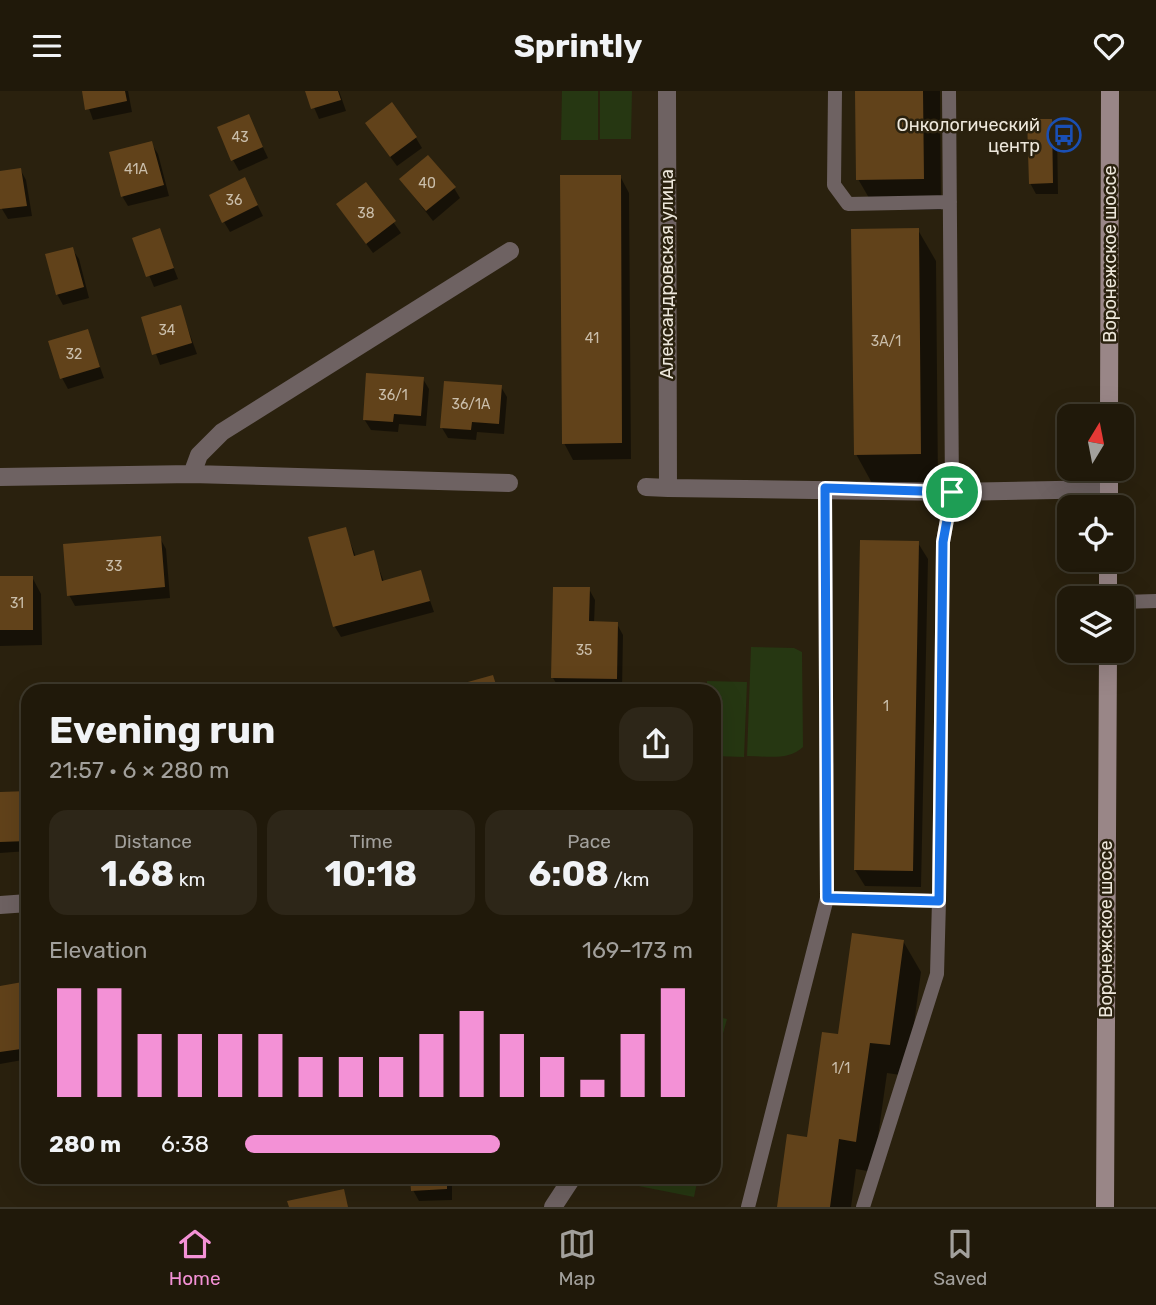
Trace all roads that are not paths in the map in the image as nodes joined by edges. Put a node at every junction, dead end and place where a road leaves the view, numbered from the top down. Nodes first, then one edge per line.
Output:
1 (667, 91) edge
2 (835, 91) edge
3 (949, 91) edge
4 (1110, 91) edge
5 (950, 202) junction
6 (510, 251) dead end
7 (1109, 404) edge
8 (192, 474) junction
9 (0, 477) edge
10 (509, 483) dead end
11 (646, 487) dead end
12 (668, 488) junction
13 (825, 488) junction
14 (952, 492) junction
15 (1057, 496) edge
16 (1156, 601) edge
17 (1134, 602) edge
18 (1108, 663) edge
19 (827, 898) junction
20 (939, 901) junction
21 (21, 904) edge
22 (0, 905) edge
23 (568, 1184) edge
24 (553, 1207) edge
25 (748, 1207) edge
26 (863, 1207) edge
27 (1105, 1207) edge

1 - 12 street, Александровская улица
2 - 5 lane
3 - 5 lane
4 - 7 main road, Воронежское шоссе
5 - 14 lane
6 - 8 street
8 - 9 street
8 - 10 street
11 - 12 street
12 - 13 street
13 - 14 street
13 - 19 lane
14 - 15 street
14 - 20 lane
16 - 17 lane
18 - 27 main road, Воронежское шоссе
19 - 20 lane
19 - 25 lane
20 - 26 lane
21 - 22 street
23 - 24 street

